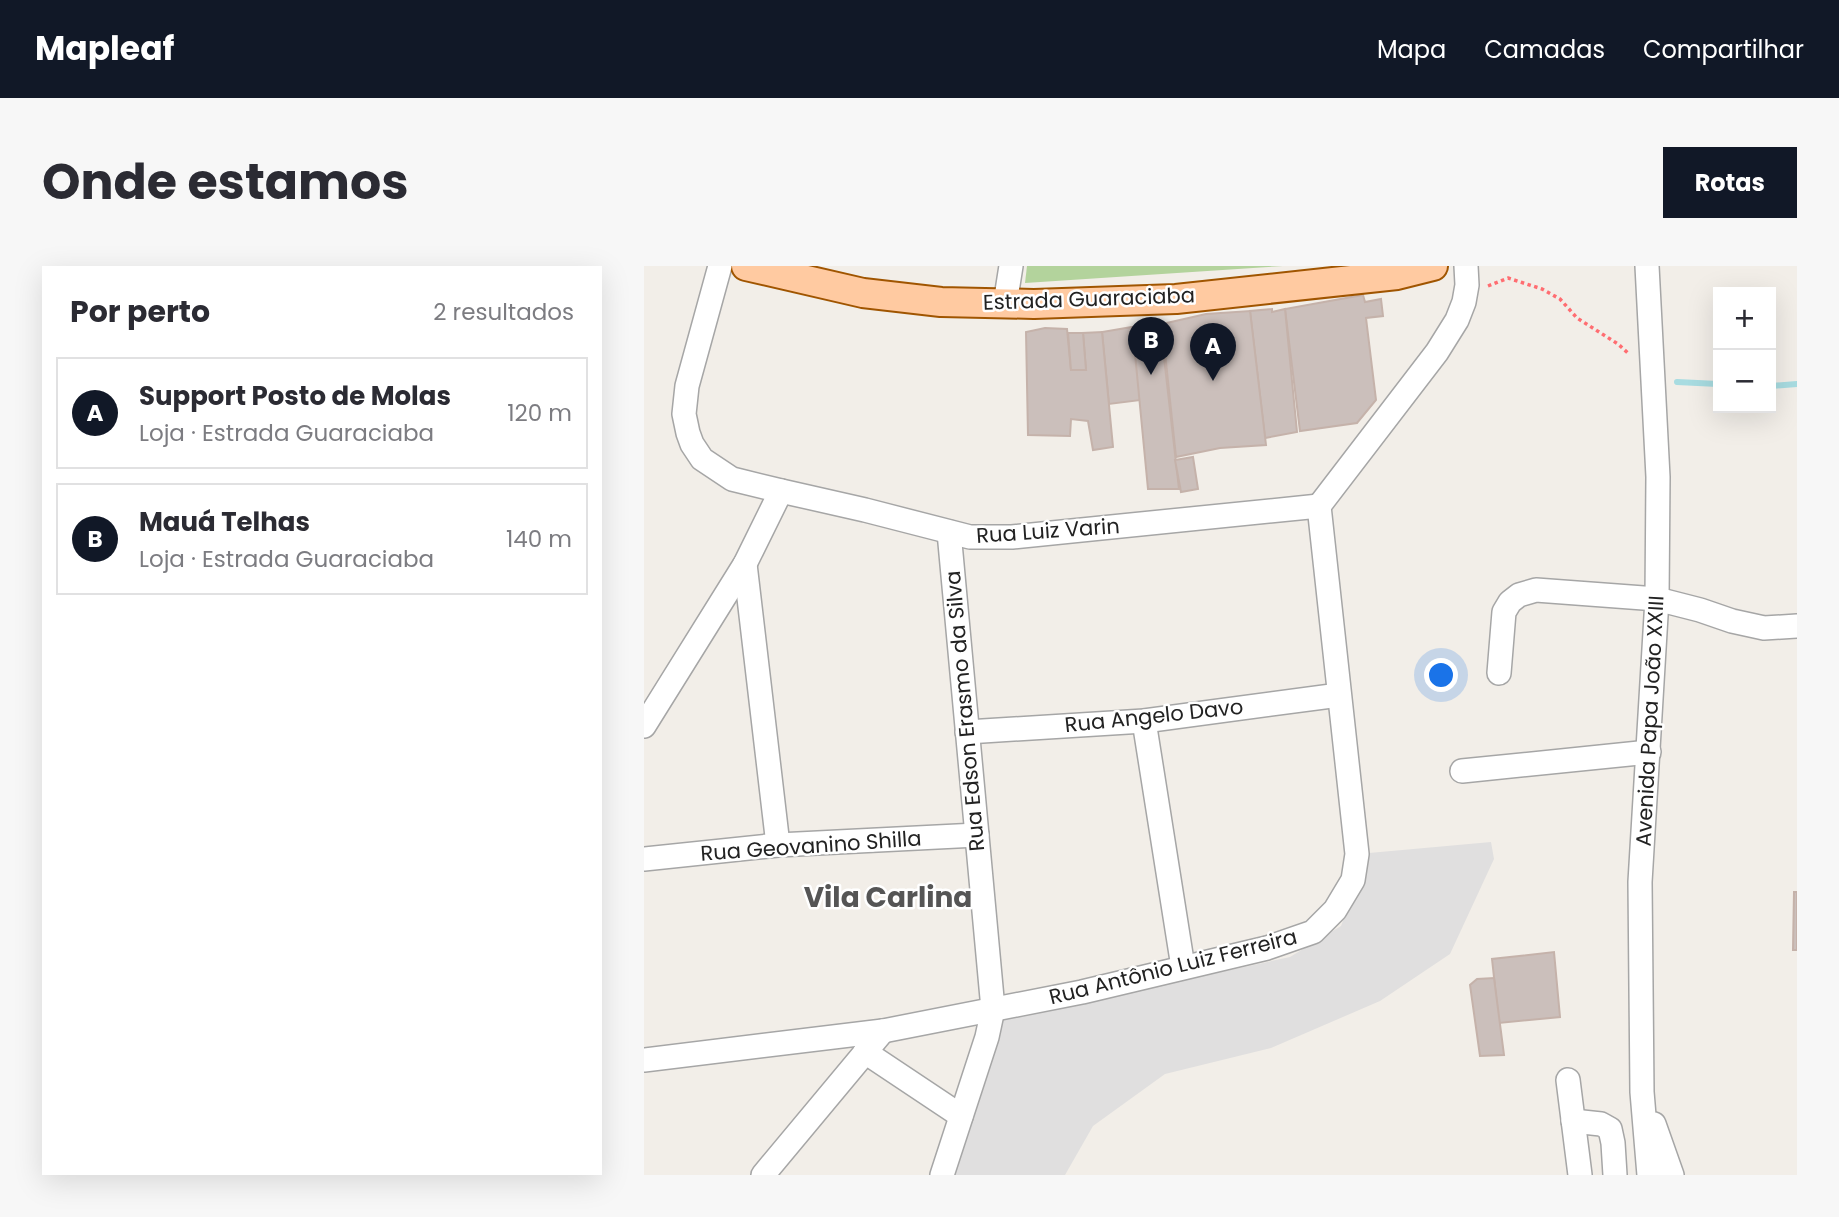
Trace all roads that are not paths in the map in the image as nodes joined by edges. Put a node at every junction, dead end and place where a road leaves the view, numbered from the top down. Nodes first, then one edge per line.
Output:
1 (720, 266) edge
2 (746, 266) edge
3 (1011, 266) edge
4 (1433, 266) edge
5 (1466, 266) edge
6 (1647, 266) edge
7 (1005, 304) junction
8 (781, 491) junction
9 (1319, 506) junction
10 (949, 532) junction
11 (745, 564) junction
12 (1657, 599) junction
13 (1797, 626) edge
14 (1499, 673) dead end
15 (1339, 695) junction
16 (1144, 721) junction
17 (644, 726) edge
18 (967, 732) junction
19 (1649, 752) junction
20 (1462, 771) dead end
21 (977, 835) junction
22 (778, 845) junction
23 (644, 859) edge
24 (1183, 967) junction
25 (993, 1009) junction
26 (883, 1031) junction
27 (865, 1052) junction
28 (644, 1060) edge
29 (1568, 1080) dead end
30 (1642, 1092) junction
31 (961, 1116) junction
32 (1573, 1121) junction
33 (763, 1175) edge
34 (942, 1175) edge
35 (1580, 1175) edge
36 (1615, 1175) edge
37 (1649, 1175) edge
38 (1672, 1175) edge

1 - 8 street, Rua Luiz Varin
2 - 7 main road, Estrada Guaraciaba
3 - 7 street
4 - 7 main road, Estrada Guaraciaba
5 - 9 street
6 - 12 street, Avenida Papa João XXIII
8 - 10 street, Rua Luiz Varin
8 - 11 street
9 - 10 street, Rua Luiz Varin
9 - 15 street, Rua Antônio Luiz Ferreira
10 - 18 street, Rua Edson Erasmo da Silva
11 - 17 street
11 - 22 street
12 - 13 street
12 - 14 street
12 - 19 street, Avenida Papa João XXIII
15 - 16 street, Rua Angelo Davo
15 - 24 street, Rua Antônio Luiz Ferreira
16 - 18 street, Rua Angelo Davo
16 - 24 street
18 - 21 street, Rua Edson Erasmo da Silva
19 - 20 street
19 - 30 street, Avenida Papa João XXIII
21 - 22 street, Rua Geovanino Shilla
21 - 25 street, Rua Edson Erasmo da Silva
22 - 23 street, Rua Geovanino Shilla
24 - 25 street, Rua Antônio Luiz Ferreira
25 - 26 street, Rua Antônio Luiz Ferreira
25 - 31 street, Rua Edson Erasmo da Silva
26 - 27 street
26 - 28 street, Rua Antônio Luiz Ferreira
27 - 31 street
27 - 33 street
29 - 32 street
30 - 37 street, Avenida Papa João XXIII
30 - 38 street
31 - 34 street, Rua Edson Erasmo da Silva
32 - 35 street
32 - 36 street

